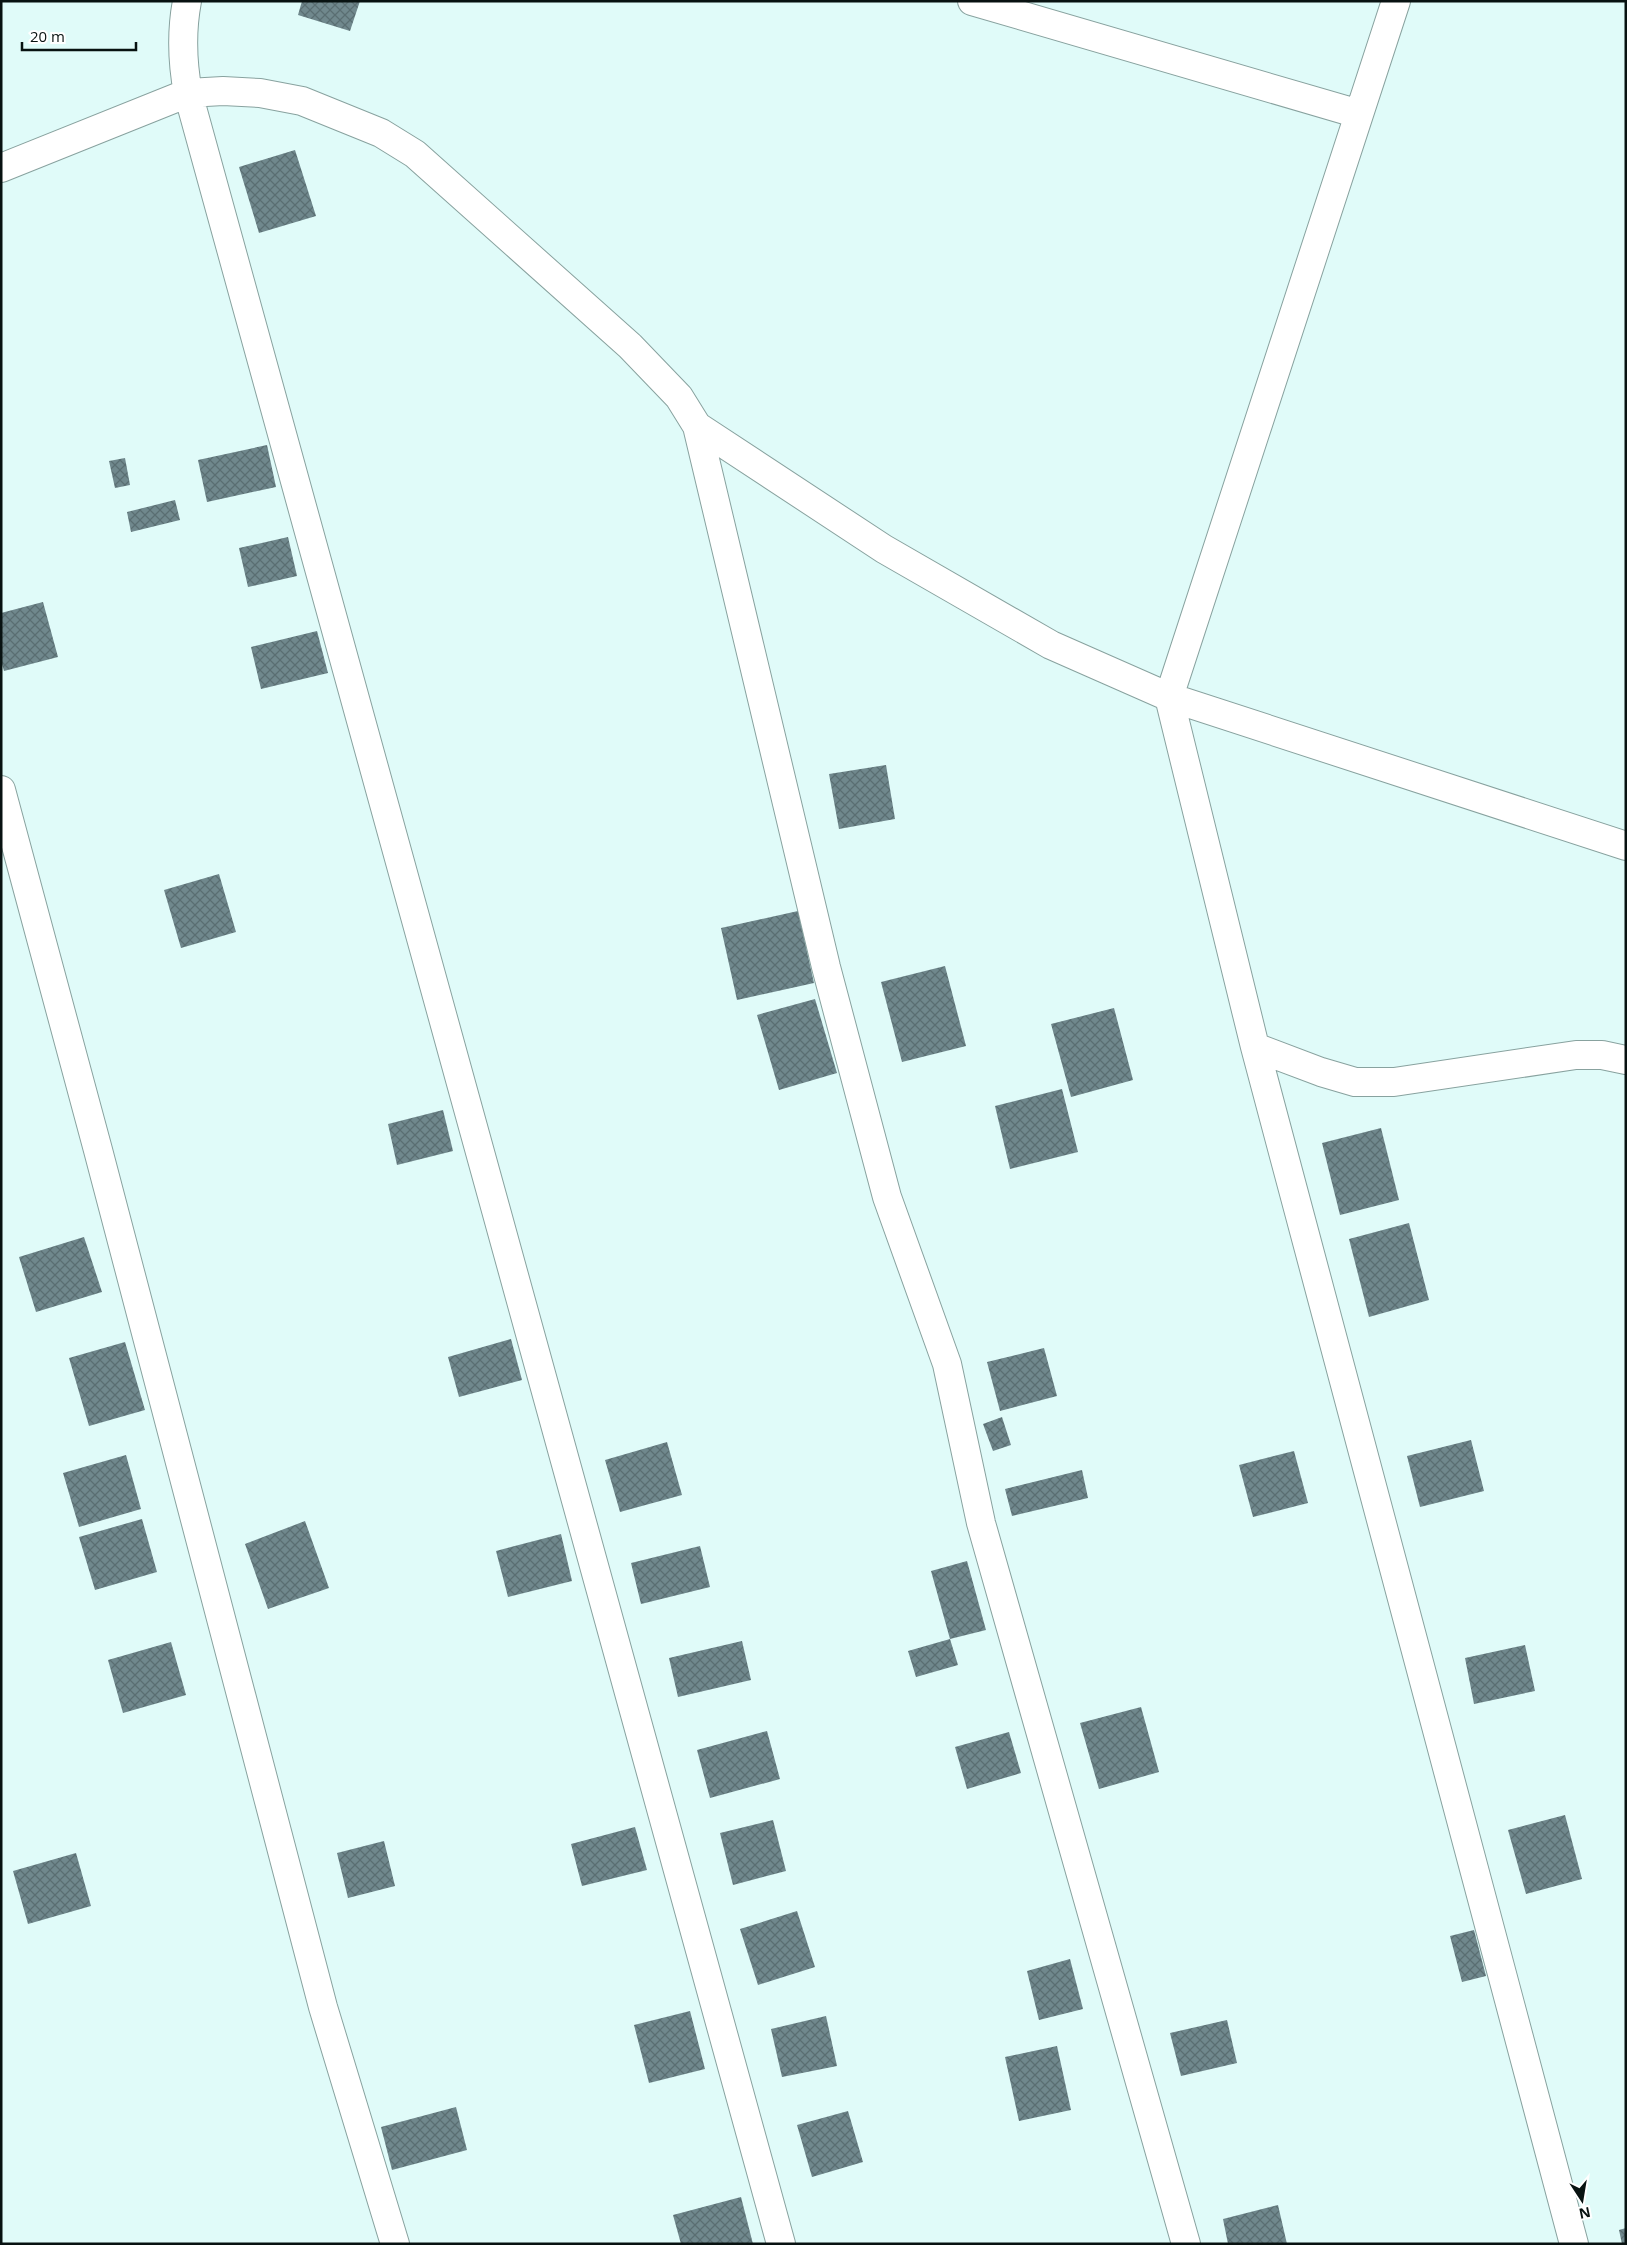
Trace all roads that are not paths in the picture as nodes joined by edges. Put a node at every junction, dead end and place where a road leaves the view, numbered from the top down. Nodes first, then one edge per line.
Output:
1 (187, 1) edge
2 (972, 1) edge
3 (1396, 1) edge
4 (188, 93) junction
5 (1359, 114) junction
6 (1, 168) edge
7 (697, 426) junction
8 (1169, 697) junction
9 (1, 790) edge
10 (1626, 846) edge
11 (1255, 1046) junction
12 (1626, 1060) edge
13 (395, 2244) edge
14 (781, 2244) edge
15 (1186, 2244) edge
16 (1574, 2244) edge

1 - 4 street
2 - 5 street
3 - 5 street
4 - 6 street
4 - 7 street
4 - 14 street
5 - 8 street
7 - 8 street
7 - 15 street
8 - 10 street
8 - 11 street
9 - 13 street
11 - 12 street
11 - 16 street

